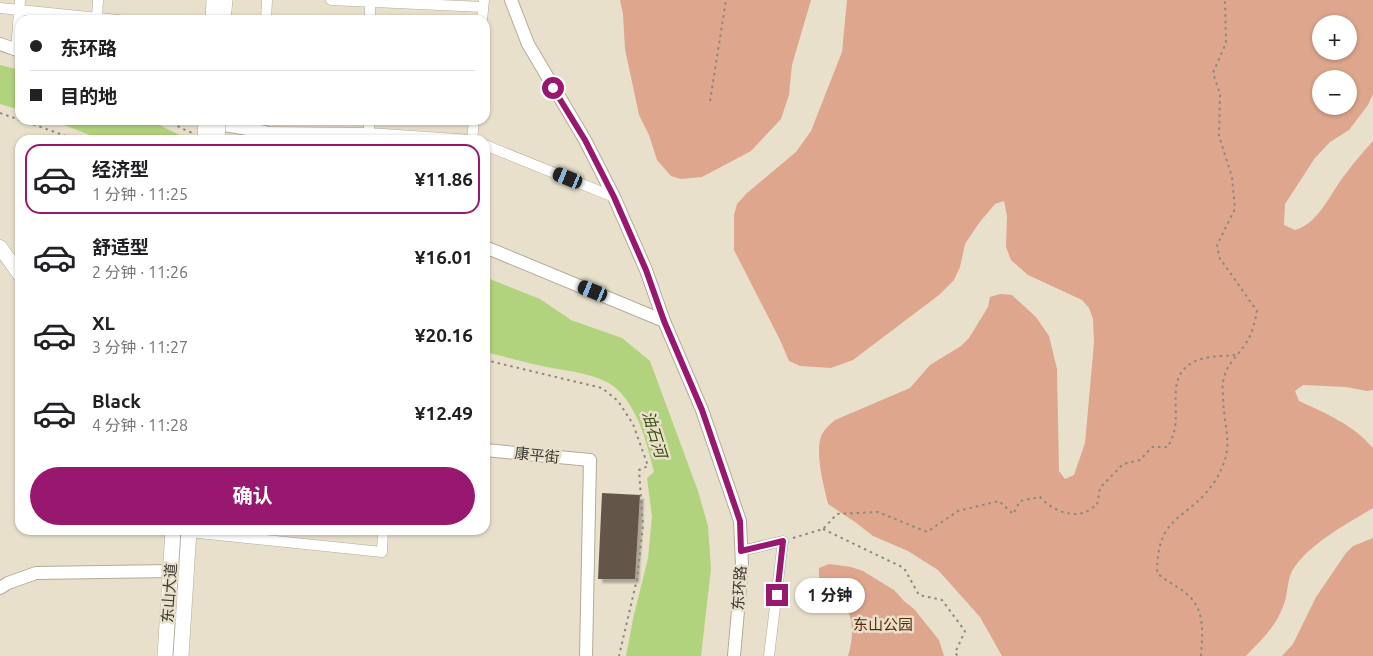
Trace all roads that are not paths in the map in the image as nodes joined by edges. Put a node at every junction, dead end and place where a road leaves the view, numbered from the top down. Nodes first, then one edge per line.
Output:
1 (98, 0) edge
2 (214, 0) edge
3 (225, 0) edge
4 (267, 0) edge
5 (331, 0) edge
6 (511, 0) edge
7 (370, 1) edge
8 (484, 4) edge
9 (19, 5) edge
10 (0, 8) edge
11 (79, 15) edge
12 (97, 15) edge
13 (213, 15) edge
14 (224, 15) edge
15 (266, 15) edge
16 (370, 15) edge
17 (0, 44) edge
18 (15, 49) edge
19 (234, 125) edge
20 (264, 131) edge
21 (348, 135) edge
22 (490, 147) edge
23 (614, 197) junction
24 (0, 247) edge
25 (490, 249) edge
26 (15, 267) edge
27 (664, 321) junction
28 (490, 450) edge
29 (173, 535) edge
30 (189, 535) edge
31 (226, 535) edge
32 (383, 535) edge
33 (741, 551) junction
34 (170, 571) junction
35 (0, 588) edge
36 (164, 656) edge
37 (181, 656) edge
38 (586, 656) edge
39 (734, 656) edge
40 (769, 656) edge

1 - 12 street
2 - 13 main road
3 - 14 main road
4 - 15 street
5 - 7 street
6 - 23 street, 东环路
7 - 8 street
7 - 16 street
9 - 10 street
9 - 11 street
17 - 18 street
19 - 20 street
20 - 21 street
22 - 23 street
23 - 27 street, 东环路
24 - 26 main road
25 - 27 street
27 - 33 street, 东环路
28 - 38 street, 康平街
29 - 34 main road, 东山大道
30 - 37 main road, 东山大道
31 - 32 street
33 - 39 street, 东环路
33 - 40 street
34 - 35 street
34 - 36 main road, 东山大道

